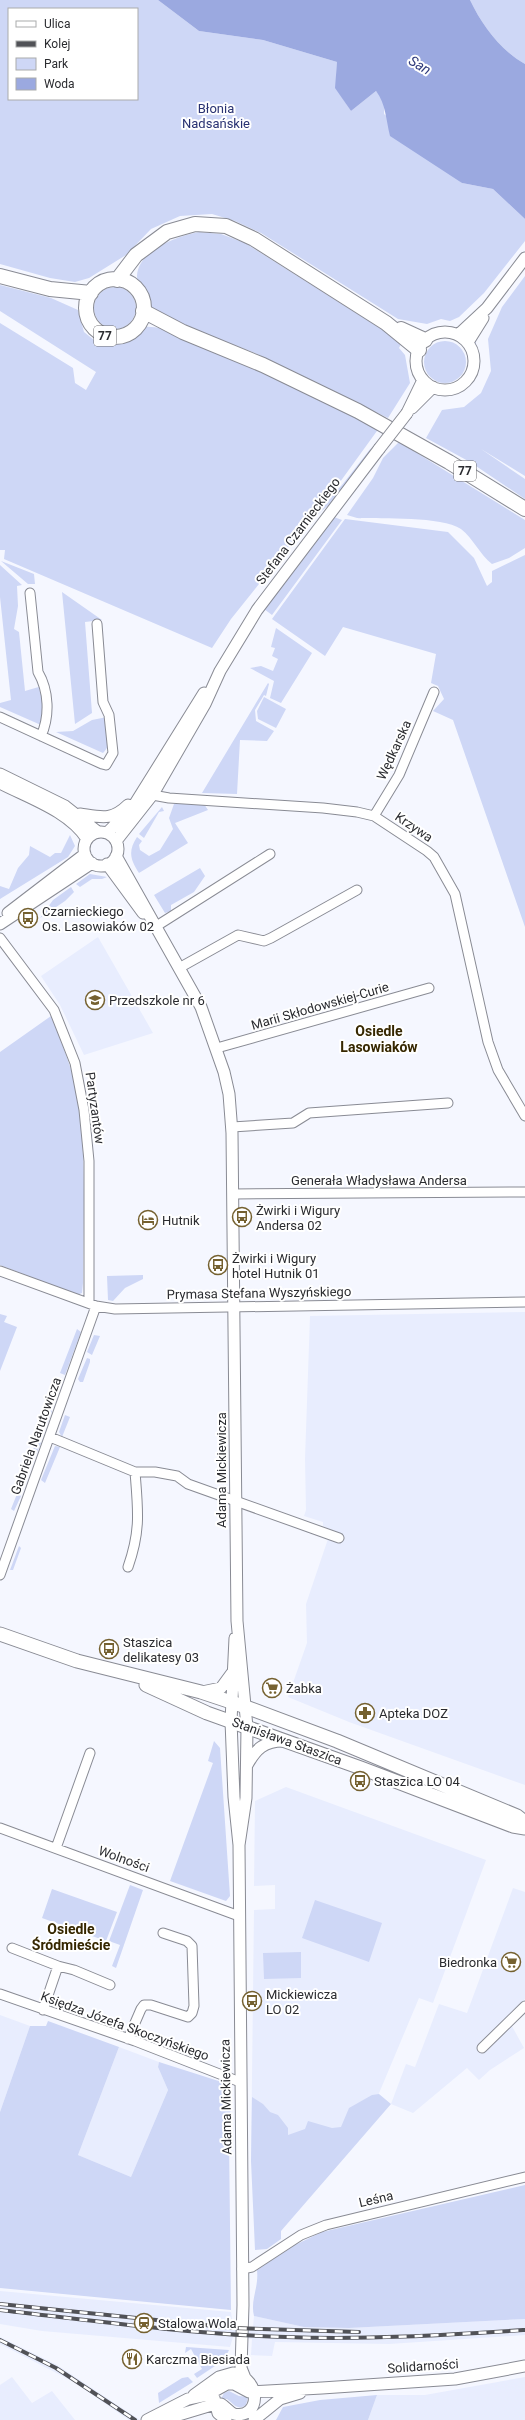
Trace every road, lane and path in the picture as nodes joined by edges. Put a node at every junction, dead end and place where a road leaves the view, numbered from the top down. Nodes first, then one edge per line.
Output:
1 (149, 244) junction
2 (525, 258) edge
3 (0, 276) edge
4 (117, 280) junction
5 (131, 285) junction
6 (50, 289) junction
7 (91, 293) junction
8 (86, 307) junction
9 (487, 308) junction
10 (143, 311) junction
11 (139, 325) junction
12 (183, 332) junction
13 (458, 335) junction
14 (468, 342) junction
15 (422, 345) junction
16 (423, 380) junction
17 (433, 387) junction
18 (407, 413) junction
19 (525, 509) edge
20 (30, 593) dead end
21 (97, 624) dead end
22 (220, 672) junction
23 (434, 692) dead end
24 (0, 716) edge
25 (41, 736) junction
26 (0, 774) edge
27 (0, 783) edge
28 (153, 794) junction
29 (141, 795) junction
30 (76, 813) junction
31 (374, 816) junction
32 (103, 833) junction
33 (87, 840) junction
34 (116, 841) junction
35 (85, 854) junction
36 (270, 854) dead end
37 (116, 856) junction
38 (92, 863) junction
39 (107, 864) junction
40 (357, 890) dead end
41 (0, 922) edge
42 (155, 927) junction
43 (0, 938) edge
44 (179, 968) junction
45 (429, 988) dead end
46 (217, 1048) junction
47 (448, 1103) dead end
48 (525, 1116) edge
49 (232, 1127) junction
50 (525, 1192) edge
51 (233, 1194) junction
52 (0, 1271) edge
53 (525, 1302) edge
54 (92, 1305) junction
55 (234, 1306) junction
56 (50, 1437) junction
57 (135, 1472) junction
58 (235, 1499) junction
59 (339, 1538) dead end
60 (128, 1567) dead end
61 (0, 1575) edge
62 (0, 1634) edge
63 (237, 1634) junction
64 (118, 1673) junction
65 (232, 1673) junction
66 (201, 1692) junction
67 (231, 1702) junction
68 (246, 1707) junction
69 (231, 1721) junction
70 (247, 1727) junction
71 (288, 1742) junction
72 (90, 1753) dead end
73 (246, 1765) junction
74 (525, 1822) edge
75 (0, 1828) edge
76 (525, 1828) edge
77 (239, 1845) junction
78 (56, 1848) junction
79 (239, 1916) junction
80 (163, 1933) dead end
81 (12, 1948) dead end
82 (58, 1966) junction
83 (110, 1984) dead end
84 (0, 1994) edge
85 (525, 2006) edge
86 (43, 2010) junction
87 (128, 2039) junction
88 (482, 2048) dead end
89 (240, 2082) junction
90 (525, 2177) edge
91 (242, 2269) junction
92 (241, 2349) junction
93 (525, 2366) edge
94 (229, 2374) junction
95 (244, 2378) junction
96 (220, 2387) junction
97 (322, 2388) junction
98 (254, 2392) junction
99 (192, 2397) junction
100 (215, 2404) junction
101 (256, 2418) edge
102 (147, 2420) edge
103 (162, 2420) edge
104 (226, 2420) edge

1 - 4 main road
1 - 5 main road
1 - 15 main road
2 - 9 street
3 - 6 main road
4 - 5 main road
4 - 7 main road
5 - 10 main road
6 - 7 main road
6 - 8 main road
7 - 8 main road
8 - 11 main road, 77
9 - 13 street
9 - 14 street
10 - 11 main road
10 - 12 main road, 77
11 - 12 main road, 77
12 - 19 main road, 77
13 - 14 street
13 - 15 street
14 - 17 street
15 - 16 street
16 - 17 street
16 - 18 street
17 - 18 street
18 - 22 street, Stefana Czarnieckiego, bridge
20 - 25 street
21 - 25 street
22 - 28 street, Stefana Czarnieckiego
22 - 29 street, Stefana Czarnieckiego
23 - 31 street, Wędkarska
24 - 25 street
26 - 30 street
27 - 33 street
28 - 29 street, Krzywa
28 - 31 street, Krzywa
28 - 34 street, Stefana Czarnieckiego
29 - 30 street
29 - 32 street, Stefana Czarnieckiego
30 - 32 street
31 - 48 street, Krzywa
32 - 33 street
32 - 34 street
33 - 35 street
34 - 37 street
35 - 38 street
35 - 41 street
36 - 42 street
37 - 39 street
37 - 42 street
38 - 39 street
38 - 41 street
39 - 42 street
40 - 44 street
42 - 44 street, Adama Mickiewicza
43 - 54 street, Partyzantów
44 - 46 street, Adama Mickiewicza
45 - 46 street, Marii Skłodowskiej-Curie
46 - 49 street, Adama Mickiewicza
47 - 49 street
49 - 51 street, Adama Mickiewicza
50 - 51 street, Generała Władysława Andersa
51 - 55 street, Adama Mickiewicza
52 - 54 street, Prymasa Stefana Wyszyńskiego
53 - 55 street, Prymasa Stefana Wyszyńskiego
54 - 55 street, Prymasa Stefana Wyszyńskiego
54 - 56 street, Gabriela Narutowicza
55 - 58 street, Adama Mickiewicza
56 - 57 street
56 - 61 street, Gabriela Narutowicza
57 - 58 street
57 - 60 street
58 - 59 street
58 - 63 street, Adama Mickiewicza
62 - 64 main road, Stanisława Staszica
63 - 65 street, Adama Mickiewicza
63 - 68 street, Adama Mickiewicza
64 - 66 main road, Stanisława Staszica
64 - 69 main road, Stanisława Staszica
65 - 66 street
65 - 67 street, Adama Mickiewicza
66 - 67 main road, Stanisława Staszica
67 - 68 main road, Stanisława Staszica
67 - 69 street, Adama Mickiewicza
68 - 70 street, Adama Mickiewicza
68 - 74 main road, Stanisława Staszica
69 - 70 main road, Stanisława Staszica
69 - 77 street, Adama Mickiewicza
70 - 71 main road, Stanisława Staszica
70 - 73 street, Adama Mickiewicza
71 - 73 street
71 - 76 main road, Stanisława Staszica
72 - 78 street
73 - 77 street, Adama Mickiewicza
75 - 78 street, Wolności
77 - 79 street, Adama Mickiewicza
78 - 79 street, Wolności
79 - 89 street, Adama Mickiewicza
80 - 87 street
81 - 82 street
82 - 83 street
82 - 86 street
84 - 86 street, Księdza Józefa Skoczyńskiego
85 - 88 street
86 - 87 street, Księdza Józefa Skoczyńskiego
87 - 89 street, Księdza Józefa Skoczyńskiego
89 - 91 street, Adama Mickiewicza
90 - 91 street, Leśna
91 - 92 street, Adama Mickiewicza
92 - 94 street, Adama Mickiewicza
92 - 95 street, Adama Mickiewicza
93 - 97 street, Solidarności
94 - 95 street
94 - 96 street, Adama Mickiewicza
94 - 99 street
95 - 98 street
96 - 98 street, Solidarności
96 - 99 street
96 - 100 street
97 - 98 street, Solidarności
97 - 101 street, Solidarności
98 - 100 street
99 - 102 street
100 - 103 street
100 - 104 street

